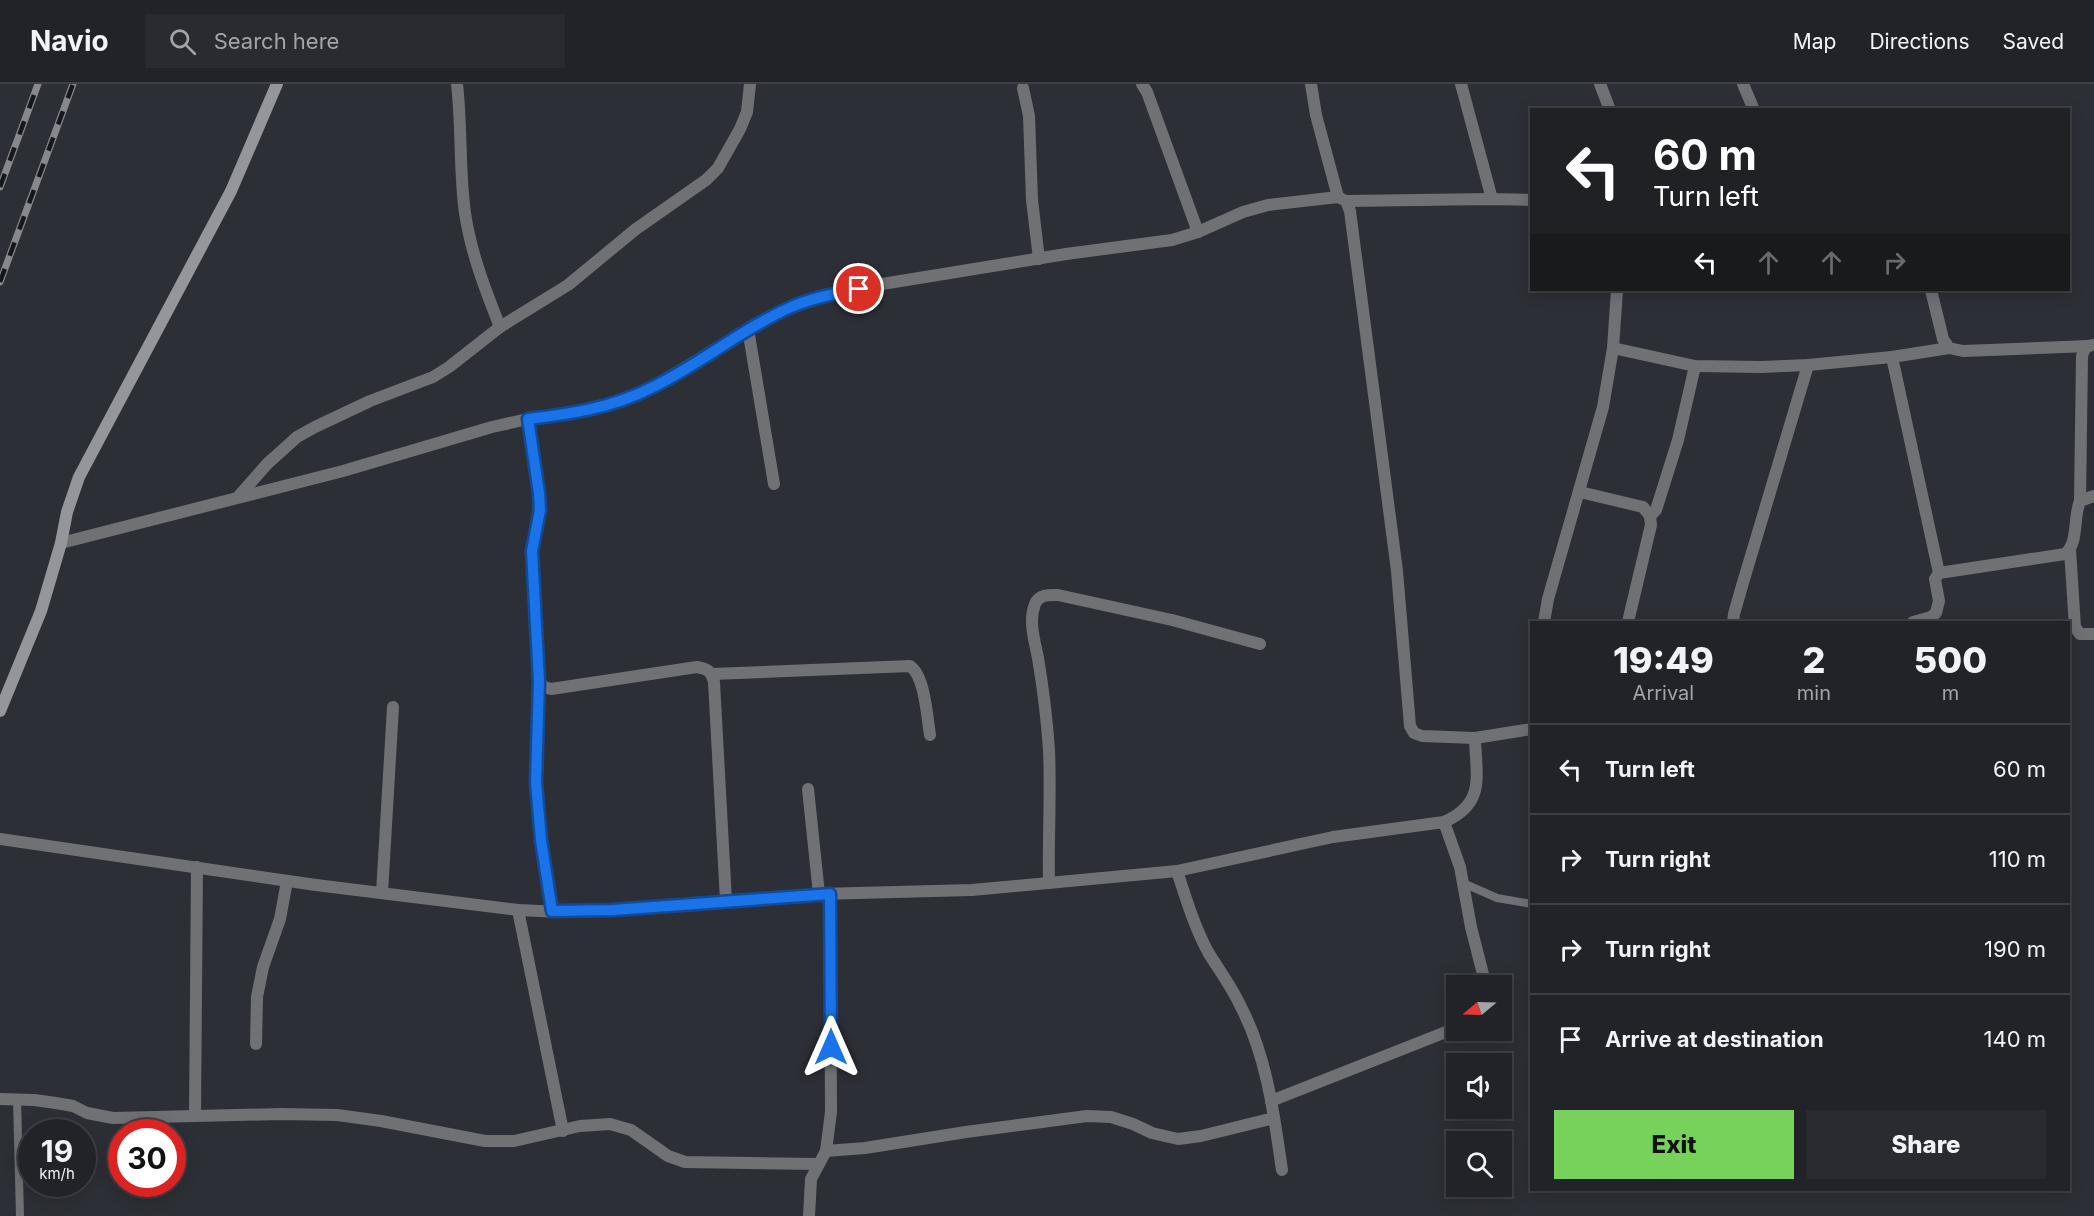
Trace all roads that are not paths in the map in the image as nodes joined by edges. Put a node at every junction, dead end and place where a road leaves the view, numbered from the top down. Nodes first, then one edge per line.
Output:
1 (276, 84) edge
2 (457, 84) edge
3 (750, 84) edge
4 (1142, 84) edge
5 (1311, 84) edge
6 (1461, 84) edge
7 (1600, 84) edge
8 (1743, 84) edge
9 (1023, 88) dead end
10 (1609, 108) edge
11 (1753, 108) edge
12 (1342, 199) junction
13 (1492, 199) junction
14 (1530, 200) edge
15 (1198, 232) junction
16 (1039, 259) junction
17 (1617, 291) edge
18 (1931, 291) edge
19 (500, 327) junction
20 (748, 329) junction
21 (2091, 346) edge
22 (1613, 348) junction
23 (1949, 348) junction
24 (1892, 357) junction
25 (1808, 365) junction
26 (1695, 366) junction
27 (528, 419) junction
28 (774, 484) dead end
29 (1580, 492) junction
30 (2094, 496) edge
31 (238, 497) junction
32 (2080, 501) junction
33 (1650, 516) junction
34 (61, 543) junction
35 (2070, 550) junction
36 (1939, 573) junction
37 (1544, 621) edge
38 (1628, 621) edge
39 (1733, 621) edge
40 (1917, 621) edge
41 (2094, 634) edge
42 (1260, 644) dead end
43 (712, 674) junction
44 (539, 681) junction
45 (393, 707) dead end
46 (0, 711) edge
47 (1530, 729) edge
48 (930, 735) dead end
49 (1475, 738) junction
50 (808, 789) dead end
51 (1444, 822) junction
52 (0, 840) edge
53 (197, 867) junction
54 (1178, 871) junction
55 (287, 881) junction
56 (1049, 883) junction
57 (1463, 883) junction
58 (382, 893) junction
59 (824, 894) junction
60 (726, 901) junction
61 (1530, 904) edge
62 (518, 910) junction
63 (552, 911) junction
64 (1483, 975) edge
65 (1446, 1032) edge
66 (256, 1044) dead end
67 (0, 1099) edge
68 (17, 1099) junction
69 (1270, 1101) junction
70 (195, 1115) junction
71 (1274, 1118) junction
72 (562, 1131) junction
73 (826, 1151) junction
74 (817, 1164) junction
75 (1282, 1170) dead end
76 (20, 1216) edge
77 (809, 1216) edge

1 - 34 main road
2 - 19 street
3 - 19 street
4 - 15 street
5 - 12 street
6 - 13 street
7 - 10 street
8 - 11 street
9 - 16 street
12 - 13 street
12 - 15 street
12 - 49 street
13 - 14 street
15 - 16 street
16 - 20 street
17 - 22 street
18 - 23 street
19 - 31 street
20 - 27 street
20 - 28 street
21 - 23 street
21 - 32 street
22 - 26 street
22 - 29 street
23 - 24 street
24 - 25 street
24 - 36 street
25 - 26 street
25 - 39 street
26 - 33 street
27 - 31 street
27 - 44 street
29 - 33 street
29 - 37 street
30 - 32 street
31 - 34 street
32 - 35 street
33 - 38 street
34 - 46 main road
35 - 36 street
35 - 41 street
36 - 40 street
42 - 56 street
43 - 44 street
43 - 48 street
43 - 60 street
44 - 63 street
45 - 58 street
47 - 49 street
49 - 51 street
50 - 59 street
51 - 54 street
51 - 57 street
52 - 53 street
53 - 55 street
53 - 70 street
54 - 56 street
54 - 69 street
55 - 58 street
55 - 66 street
56 - 59 street
57 - 61 lane
57 - 64 street
58 - 62 street
59 - 60 street
59 - 73 street
60 - 63 street
62 - 63 street
62 - 72 street
65 - 69 street
67 - 68 street
68 - 70 street
68 - 76 lane
69 - 71 street
70 - 72 street
71 - 73 street
71 - 75 street
72 - 74 street
73 - 74 street
74 - 77 street

